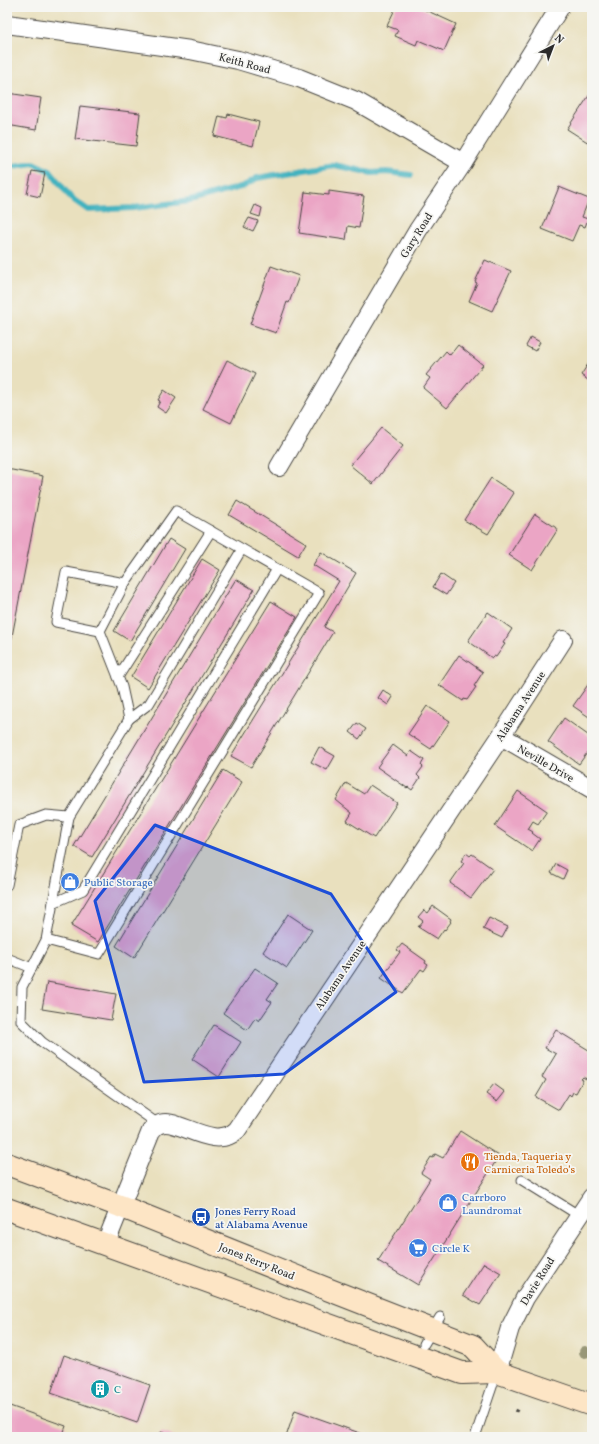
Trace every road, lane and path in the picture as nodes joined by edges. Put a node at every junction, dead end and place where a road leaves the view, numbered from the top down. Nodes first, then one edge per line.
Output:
1 (560, 7) edge
2 (7, 24) edge
3 (463, 163) junction
4 (279, 467) dead end
5 (211, 531) junction
6 (242, 549) junction
7 (277, 569) junction
8 (125, 583) junction
9 (100, 631) junction
10 (563, 640) dead end
11 (118, 677) junction
12 (129, 719) junction
13 (501, 736) junction
14 (592, 789) edge
15 (69, 817) junction
16 (7, 885) edge
17 (53, 903) junction
18 (46, 940) junction
19 (7, 958) edge
20 (32, 968) junction
21 (158, 1124) junction
22 (7, 1164) edge
23 (522, 1180) dead end
24 (592, 1197) edge
25 (120, 1206) junction
26 (7, 1209) edge
27 (580, 1216) junction
28 (105, 1245) junction
29 (497, 1372) junction
30 (592, 1404) edge
31 (518, 1408) dead end
32 (516, 1412) dead end
33 (475, 1437) edge

1 - 3 street, Gary Road
2 - 3 street, Keith Road
3 - 4 street, Gary Road
5 - 6 lane
5 - 8 lane
5 - 11 lane
6 - 7 lane
6 - 12 lane
7 - 17 lane
7 - 18 lane
8 - 9 lane
8 - 9 lane
9 - 11 lane
10 - 13 street, Alabama Avenue
11 - 12 lane
12 - 15 lane
13 - 14 street, Neville Drive
13 - 21 street, Alabama Avenue
15 - 16 lane
15 - 17 lane
17 - 18 lane
18 - 20 lane
19 - 20 lane
20 - 21 lane
21 - 25 street
22 - 25 main road, Jones Ferry Road
23 - 27 lane
24 - 27 street, Davie Road
25 - 28 street
25 - 29 main road, Jones Ferry Road
26 - 28 main road, Jones Ferry Road
27 - 29 street, Davie Road
28 - 29 main road, Jones Ferry Road
29 - 30 main road, Jones Ferry Road
29 - 33 lane
31 - 32 path

